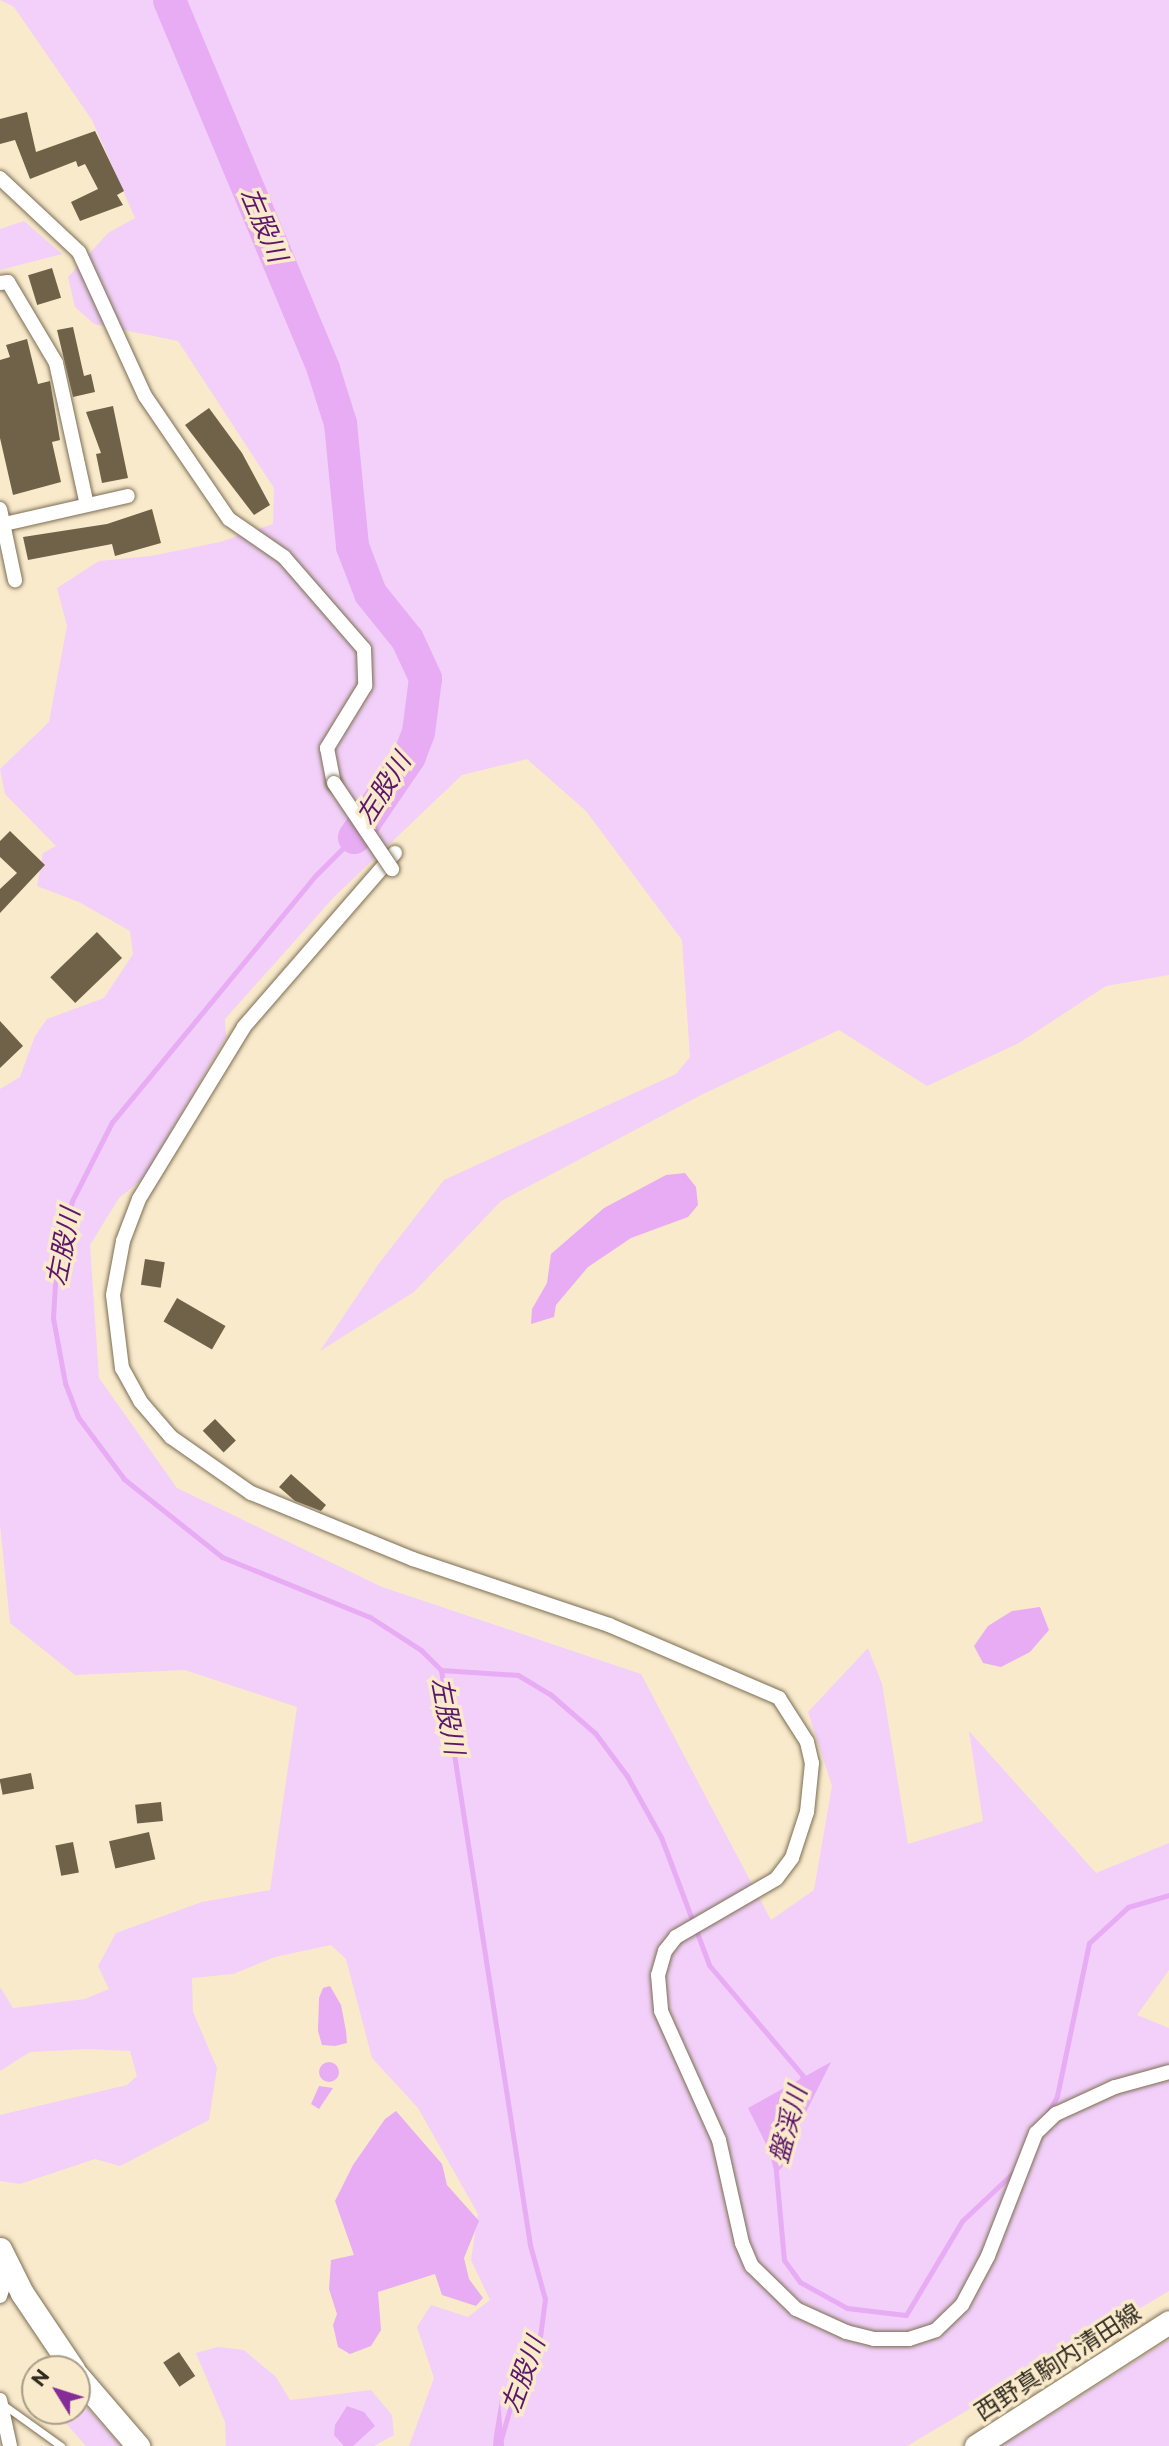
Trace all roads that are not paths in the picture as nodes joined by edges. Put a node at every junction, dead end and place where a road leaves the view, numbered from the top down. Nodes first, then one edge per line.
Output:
1 (0, 178) edge
2 (0, 283) edge
3 (128, 496) dead end
4 (87, 505) junction
5 (1, 519) edge
6 (15, 580) dead end
7 (395, 853) dead end
8 (392, 869) dead end
9 (1169, 2072) edge
10 (4, 2259) edge
11 (0, 2296) edge
12 (1169, 2322) edge
13 (64, 2355) edge
14 (91, 2391) edge
15 (0, 2401) edge
16 (10, 2446) edge
17 (61, 2446) edge
18 (138, 2446) edge
19 (976, 2446) edge

1 - 8 street, bridge
2 - 4 street
3 - 4 street
4 - 5 street
5 - 6 street
7 - 9 street
10 - 11 street
10 - 13 main road
12 - 19 main road, 西野真駒内清田線
14 - 18 main road
15 - 16 street
15 - 17 lane

